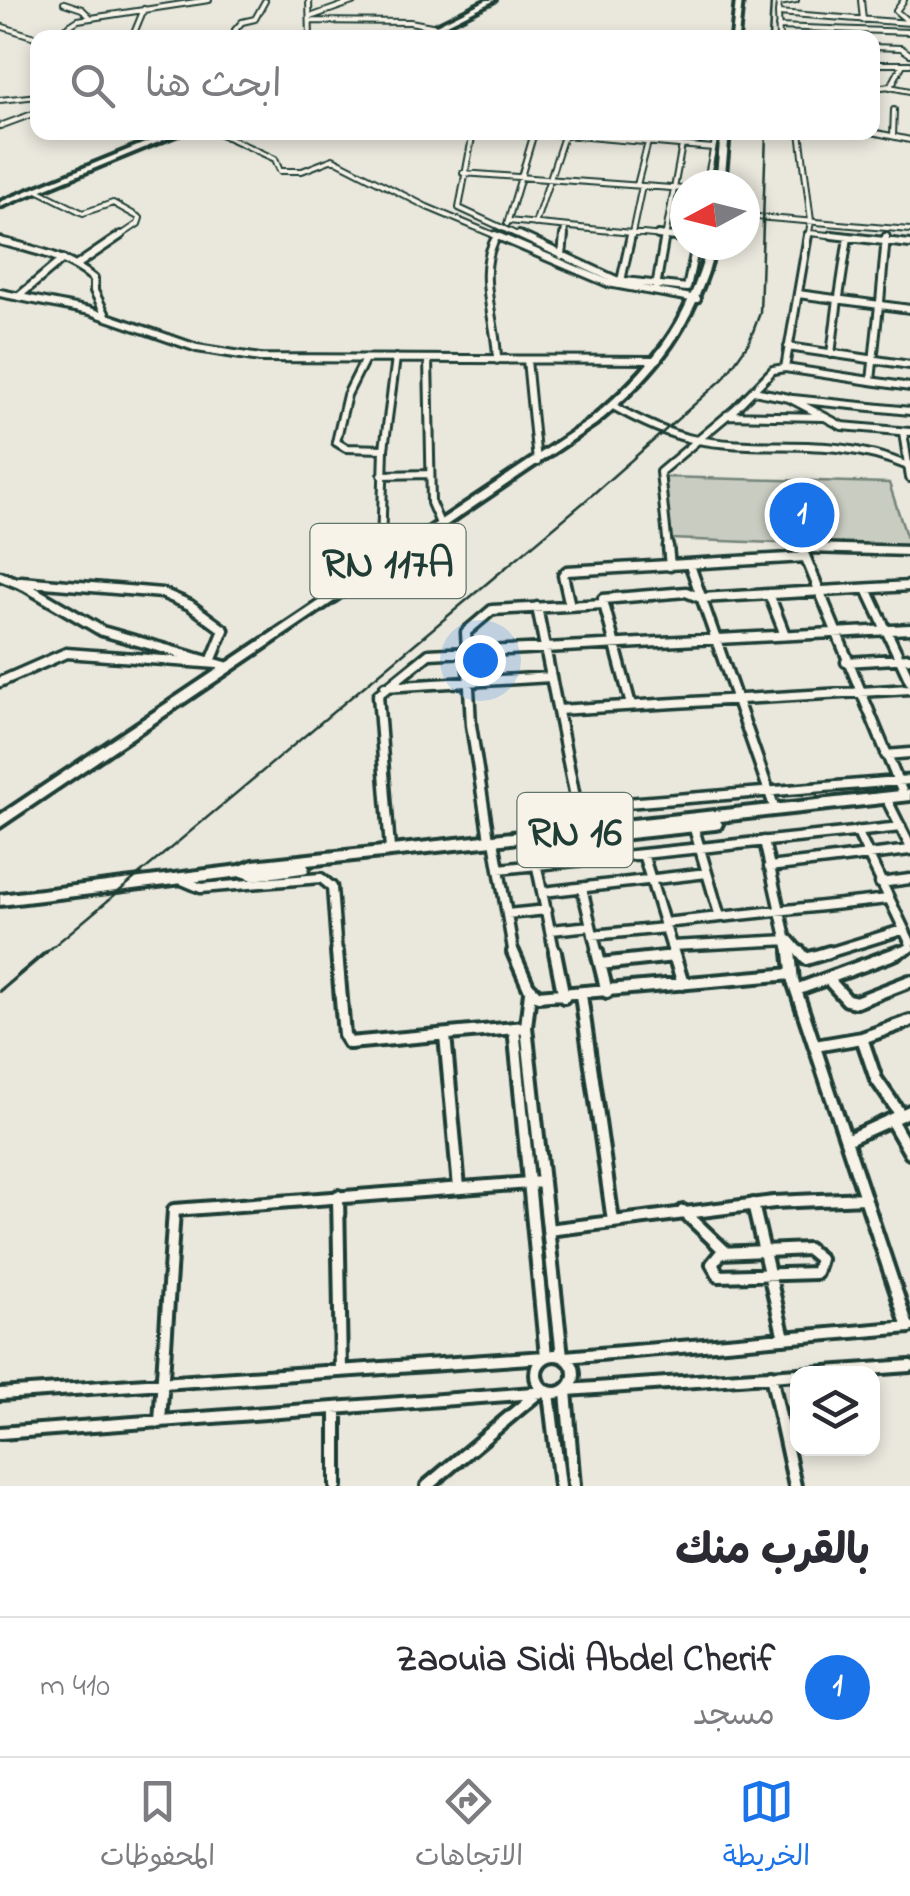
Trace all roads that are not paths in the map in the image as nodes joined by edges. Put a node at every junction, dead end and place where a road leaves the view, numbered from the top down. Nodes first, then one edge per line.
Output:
1 (209, 0) edge
2 (309, 0) edge
3 (358, 0) edge
4 (492, 0) edge
5 (739, 0) edge
6 (796, 0) edge
7 (862, 0) edge
8 (906, 0) edge
9 (780, 1) edge
10 (265, 2) edge
11 (64, 3) dead end
12 (144, 9) junction
13 (778, 13) junction
14 (91, 18) junction
15 (310, 19) junction
16 (862, 20) junction
17 (910, 23) edge
18 (0, 26) edge
19 (437, 27) junction
20 (778, 27) junction
21 (61, 30) edge
22 (135, 30) edge
23 (235, 30) edge
24 (310, 30) edge
25 (430, 30) edge
26 (736, 30) edge
27 (778, 30) edge
28 (870, 30) edge
29 (880, 30) edge
30 (910, 32) edge
31 (30, 36) edge
32 (880, 44) edge
33 (910, 54) edge
34 (880, 64) edge
35 (906, 64) edge
36 (888, 87) junction
37 (880, 88) edge
38 (910, 91) edge
39 (30, 97) edge
40 (0, 100) edge
41 (894, 110) dead end
42 (30, 115) edge
43 (0, 126) edge
44 (880, 134) edge
45 (893, 136) junction
46 (160, 140) edge
47 (234, 140) edge
48 (471, 140) edge
49 (530, 140) edge
50 (563, 140) edge
51 (620, 140) edge
52 (718, 140) edge
53 (722, 140) edge
54 (801, 140) edge
55 (910, 140) edge
56 (648, 142) junction
57 (682, 145) junction
58 (712, 148) junction
59 (677, 170) edge
60 (708, 170) edge
61 (721, 170) edge
62 (463, 174) junction
63 (521, 177) junction
64 (551, 178) junction
65 (639, 186) junction
66 (670, 188) edge
67 (37, 190) junction
68 (0, 205) edge
69 (670, 209) edge
70 (760, 217) edge
71 (811, 221) junction
72 (508, 222) junction
73 (535, 224) junction
74 (565, 227) junction
75 (887, 228) junction
76 (505, 230) junction
77 (910, 230) edge
78 (810, 232) junction
79 (630, 233) junction
80 (497, 236) junction
81 (665, 236) junction
82 (670, 236) edge
83 (848, 237) junction
84 (0, 241) edge
85 (886, 242) junction
86 (910, 244) edge
87 (562, 256) junction
88 (63, 259) junction
89 (693, 260) edge
90 (708, 260) edge
91 (77, 265) junction
92 (621, 281) junction
93 (656, 287) junction
94 (0, 293) edge
95 (798, 293) junction
96 (19, 296) junction
97 (838, 298) junction
98 (697, 300) junction
99 (879, 303) junction
100 (910, 307) edge
101 (107, 317) junction
102 (788, 347) junction
103 (831, 354) junction
104 (396, 358) junction
105 (365, 359) junction
106 (428, 359) junction
107 (497, 360) junction
108 (526, 360) junction
109 (658, 360) junction
110 (873, 360) junction
111 (910, 365) edge
112 (785, 368) junction
113 (871, 381) junction
114 (910, 387) edge
115 (754, 391) junction
116 (789, 398) junction
117 (613, 406) junction
118 (910, 411) edge
119 (728, 415) junction
120 (824, 418) junction
121 (907, 432) edge
122 (697, 440) junction
123 (384, 449) junction
124 (908, 450) edge
125 (536, 462) junction
126 (908, 466) edge
127 (430, 474) junction
128 (382, 475) junction
129 (910, 478) edge
130 (442, 526) junction
131 (910, 550) edge
132 (804, 557) junction
133 (690, 565) junction
134 (381, 566) junction
135 (670, 566) junction
136 (0, 576) edge
137 (21, 582) junction
138 (910, 586) edge
139 (867, 589) junction
140 (817, 592) junction
141 (770, 594) junction
142 (701, 598) junction
143 (604, 604) junction
144 (570, 606) junction
145 (537, 607) junction
146 (910, 629) edge
147 (887, 630) junction
148 (834, 632) junction
149 (784, 635) junction
150 (714, 640) junction
151 (616, 644) junction
152 (544, 647) junction
153 (467, 651) junction
154 (910, 658) edge
155 (212, 659) junction
156 (900, 659) junction
157 (846, 662) junction
158 (225, 666) junction
159 (551, 676) junction
160 (910, 681) edge
161 (0, 682) edge
162 (469, 682) junction
163 (384, 687) junction
164 (910, 689) edge
165 (859, 693) junction
166 (734, 697) junction
167 (631, 705) junction
168 (558, 710) junction
169 (910, 753) edge
170 (886, 754) junction
171 (910, 780) edge
172 (897, 781) junction
173 (768, 792) junction
174 (908, 798) edge
175 (889, 804) junction
176 (577, 807) junction
177 (776, 809) junction
178 (0, 822) edge
179 (692, 822) junction
180 (901, 827) junction
181 (582, 830) junction
182 (857, 831) junction
183 (764, 840) junction
184 (492, 843) junction
185 (532, 843) junction
186 (700, 846) junction
187 (390, 848) junction
188 (910, 848) edge
189 (642, 854) junction
190 (868, 854) junction
191 (538, 865) junction
192 (769, 867) junction
193 (500, 869) junction
194 (241, 871) junction
195 (706, 873) junction
196 (180, 879) junction
197 (910, 879) edge
198 (650, 880) junction
199 (880, 882) junction
200 (582, 888) junction
201 (543, 892) junction
202 (888, 899) junction
203 (0, 900) edge
204 (546, 910) junction
205 (780, 911) junction
206 (508, 914) junction
207 (720, 917) junction
208 (664, 925) junction
209 (550, 930) junction
210 (902, 930) junction
211 (592, 931) junction
212 (789, 940) junction
213 (910, 945) edge
214 (673, 952) junction
215 (600, 964) junction
216 (792, 974) junction
217 (828, 979) junction
218 (910, 981) edge
219 (683, 984) junction
220 (796, 990) junction
221 (530, 992) junction
222 (606, 992) junction
223 (582, 995) junction
224 (564, 996) junction
225 (910, 1021) edge
226 (520, 1028) junction
227 (446, 1035) junction
228 (862, 1038) junction
229 (815, 1046) junction
230 (900, 1115) edge
231 (846, 1140) junction
232 (910, 1154) edge
233 (536, 1183) junction
234 (459, 1188) junction
235 (338, 1196) junction
236 (865, 1198) junction
237 (753, 1204) junction
238 (683, 1211) junction
239 (614, 1221) junction
240 (548, 1230) junction
241 (764, 1251) junction
242 (726, 1252) junction
243 (769, 1276) junction
244 (909, 1327) edge
245 (784, 1338) junction
246 (546, 1356) junction
247 (564, 1357) junction
248 (910, 1366) edge
249 (880, 1368) edge
250 (340, 1371) junction
251 (790, 1374) edge
252 (771, 1375) junction
253 (160, 1385) junction
254 (566, 1390) junction
255 (545, 1392) junction
256 (0, 1394) edge
257 (336, 1408) junction
258 (160, 1422) junction
259 (0, 1432) edge
260 (336, 1486) edge
261 (427, 1486) edge
262 (560, 1486) edge
263 (574, 1486) edge
264 (794, 1486) edge

1 - 12 street
2 - 15 street
3 - 15 street
4 - 19 main road
5 - 26 main road
6 - 9 street
7 - 16 street
8 - 17 street
9 - 13 street
10 - 23 street
11 - 14 street
12 - 14 street
12 - 22 street
13 - 16 street
13 - 20 street
14 - 21 street
15 - 19 street
15 - 24 street
16 - 17 street
18 - 31 street
19 - 25 main road
20 - 27 street
20 - 28 street
29 - 30 street
32 - 33 street
34 - 35 street
35 - 36 street
36 - 37 street
36 - 38 street
39 - 40 street
41 - 45 street
42 - 43 street
44 - 45 street
45 - 55 street
46 - 67 main road
47 - 80 street
48 - 62 street
49 - 63 street
50 - 64 street
51 - 56 street
52 - 58 street
53 - 61 main road
54 - 71 street
56 - 57 street
56 - 65 street
57 - 58 street
57 - 59 street
58 - 60 street
62 - 63 street
62 - 76 street
63 - 64 street
63 - 72 street
64 - 65 street
64 - 73 street
65 - 66 street
65 - 79 street
67 - 68 main road
67 - 91 street
69 - 81 street
70 - 71 street
71 - 75 street
71 - 78 street
72 - 73 street
72 - 76 street
73 - 74 street
74 - 79 street
74 - 87 street
75 - 77 street
75 - 85 street
76 - 87 street
78 - 83 street
78 - 95 street
79 - 81 street
79 - 92 street
80 - 98 street
80 - 107 street
81 - 82 street
81 - 93 street
83 - 85 street
83 - 97 street
84 - 88 street
85 - 86 street
85 - 99 street
87 - 92 street
88 - 91 street
88 - 96 street
89 - 93 street
90 - 98 main road, RN 117A
91 - 101 street
92 - 93 street
94 - 96 street
95 - 97 street
95 - 102 street
96 - 101 street
97 - 99 street
97 - 103 street
98 - 109 main road, RN 117A
99 - 100 street
99 - 110 street
101 - 105 street
102 - 103 street
102 - 112 street
103 - 110 street
104 - 105 street
104 - 106 street
104 - 123 street
105 - 123 street
106 - 107 street
106 - 127 street
107 - 108 street
108 - 109 street
108 - 125 street
109 - 117 main road, RN 117A
110 - 111 street
110 - 113 street
112 - 113 street
112 - 115 street
113 - 114 street
115 - 116 street
115 - 119 street
116 - 118 street
116 - 120 street
117 - 122 street
117 - 125 main road, RN 117A
119 - 120 street
119 - 122 street
120 - 121 street
121 - 124 street
122 - 126 street
122 - 135 street
123 - 128 street
124 - 126 street
125 - 130 main road, RN 117A
126 - 129 street
127 - 128 street
127 - 130 street
128 - 134 street
130 - 134 main road, RN 117A
131 - 132 street
132 - 133 street
132 - 140 street
133 - 135 street
133 - 142 street
134 - 158 main road, RN 117A
135 - 144 street
136 - 137 street
137 - 155 street
137 - 155 street
138 - 139 street
139 - 140 street
139 - 147 street
140 - 141 street
140 - 148 street
141 - 142 street
141 - 149 street
142 - 143 street
142 - 150 street
143 - 144 street
143 - 151 street
144 - 145 street
145 - 152 street
145 - 153 street
146 - 147 street
147 - 148 street
147 - 156 street
148 - 149 street
148 - 157 street
149 - 150 street
150 - 151 street
150 - 166 street
151 - 152 street
151 - 167 street
152 - 153 street
152 - 159 street
153 - 162 street
153 - 163 street
154 - 156 street
155 - 158 street
156 - 157 street
156 - 160 street
157 - 165 street
158 - 161 street
158 - 178 main road, RN 117A
159 - 162 street
159 - 168 street
162 - 163 street
162 - 184 street
163 - 187 street
164 - 165 street
165 - 166 street
165 - 170 street
166 - 167 street
166 - 173 street
167 - 168 street
168 - 176 street
169 - 170 street
170 - 172 street
171 - 172 street
172 - 173 street
172 - 174 street
173 - 176 street
173 - 177 street
174 - 175 main road, RN 16
174 - 177 main road, RN 16
175 - 179 main road, RN 16
175 - 180 street
176 - 181 street
177 - 179 main road, RN 16
179 - 181 main road, RN 16
179 - 185 main road, RN 16
179 - 186 street
180 - 182 street
180 - 188 street
181 - 184 main road, RN 16
182 - 183 street
182 - 190 street
183 - 186 street
183 - 192 street
184 - 185 main road, RN 16
184 - 187 main road, RN 16
184 - 193 street
184 - 194 main road, RN 16
185 - 191 street
186 - 189 street
186 - 195 street
187 - 194 main road, RN 16
188 - 190 street
189 - 191 street
189 - 198 street
190 - 192 street
190 - 199 street
191 - 193 street
191 - 201 street
192 - 205 street
193 - 206 street
194 - 196 main road, RN 16
195 - 198 street
195 - 207 street
196 - 203 main road, RN 16
196 - 227 street
197 - 199 street
198 - 200 street
198 - 208 street
199 - 202 street
200 - 201 street
200 - 211 street
201 - 204 street
202 - 205 street
202 - 210 street
204 - 206 street
204 - 209 street
205 - 207 street
205 - 212 street
206 - 221 street
207 - 208 street
208 - 211 street
208 - 214 street
209 - 211 street
209 - 224 street
210 - 212 street
210 - 213 street
211 - 215 street
212 - 214 street
212 - 216 street
213 - 217 street
214 - 215 street
214 - 219 street
215 - 222 street
216 - 219 street
216 - 220 street
217 - 218 street
217 - 220 street
219 - 222 street
220 - 229 street
221 - 224 street
221 - 226 street
222 - 223 street
223 - 224 street
223 - 239 street
225 - 228 street
226 - 227 street
226 - 233 street
227 - 234 street
228 - 229 street
228 - 230 street
229 - 231 street
230 - 231 street
230 - 232 street
231 - 236 street
233 - 234 street
233 - 240 street
233 - 246 street
234 - 235 street
235 - 250 street
235 - 253 street
236 - 237 street
236 - 244 street
237 - 238 street
237 - 241 street
238 - 239 street
238 - 242 street
239 - 240 street
240 - 247 street
241 - 242 street
241 - 243 street
241 - 243 street
242 - 243 street
243 - 245 street
244 - 245 street
245 - 247 street
246 - 247 street
246 - 250 street
246 - 255 street
247 - 254 street
248 - 249 street
250 - 253 street
251 - 252 street
252 - 254 street
252 - 264 street
253 - 256 street
253 - 258 street
254 - 255 street
254 - 263 street
255 - 257 street
255 - 261 street
255 - 262 street
257 - 258 street
257 - 260 street
258 - 259 street

